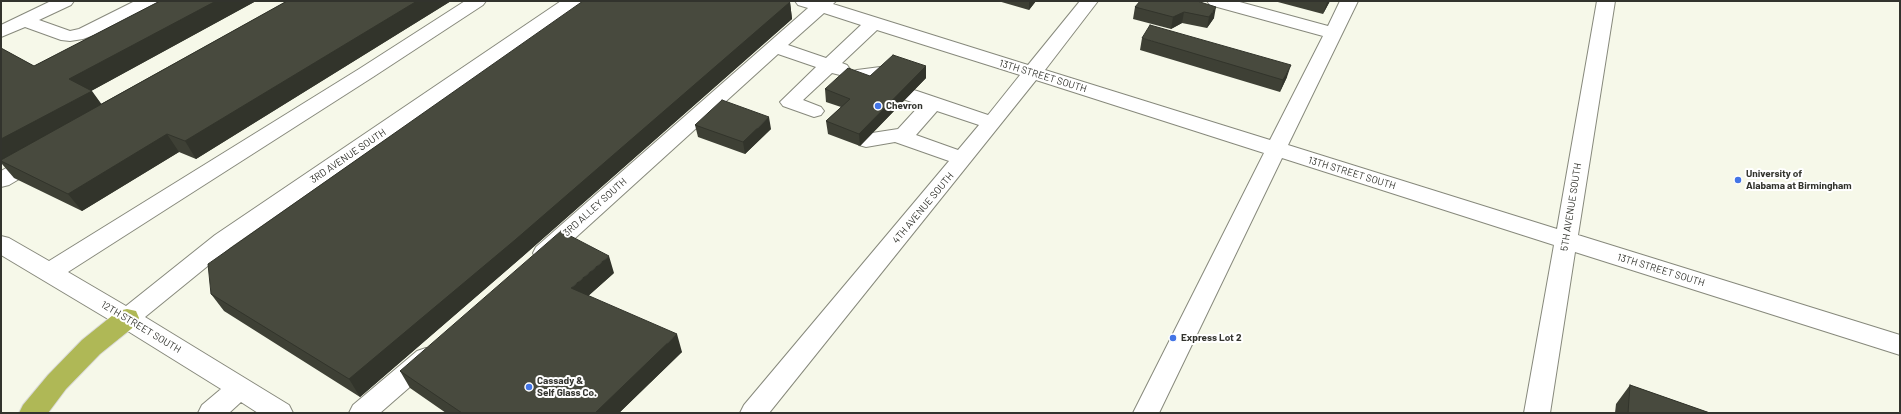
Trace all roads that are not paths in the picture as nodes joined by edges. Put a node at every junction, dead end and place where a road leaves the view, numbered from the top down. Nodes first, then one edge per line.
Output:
1 (65, 1) edge
2 (148, 1) edge
3 (477, 1) edge
4 (573, 1) edge
5 (1089, 1) edge
6 (1216, 1) edge
7 (1349, 1) edge
8 (1606, 1) edge
9 (818, 3) edge
10 (24, 21) junction
11 (874, 23) junction
12 (1, 32) edge
13 (1333, 33) junction
14 (775, 47) junction
15 (829, 65) junction
16 (1032, 73) junction
17 (882, 77) edge
18 (824, 116) dead end
19 (992, 123) junction
20 (1277, 150) junction
21 (50, 152) edge
22 (963, 159) junction
23 (1, 180) edge
24 (1566, 240) junction
25 (1, 244) edge
26 (528, 268) edge
27 (50, 272) junction
28 (127, 318) junction
29 (1900, 345) edge
30 (439, 346) edge
31 (240, 388) junction
32 (32, 413) edge
33 (211, 413) edge
34 (280, 413) edge
35 (362, 413) edge
36 (753, 413) edge
37 (1146, 413) edge
38 (1536, 413) edge

1 - 10 street
2 - 10 street
3 - 27 street
4 - 28 street, 3RD AVENUE SOUTH
5 - 16 street, 4TH AVENUE SOUTH
6 - 13 street
7 - 13 street
8 - 24 street, 5TH AVENUE SOUTH
9 - 11 street, 13TH STREET SOUTH
9 - 14 street, 3RD ALLEY SOUTH
10 - 12 street
11 - 15 street
11 - 16 street, 13TH STREET SOUTH
13 - 20 street
14 - 15 street
14 - 26 street, 3RD ALLEY SOUTH
15 - 17 street
15 - 18 street
16 - 19 street, 4TH AVENUE SOUTH
16 - 20 street, 13TH STREET SOUTH
19 - 22 street, 4TH AVENUE SOUTH
19 - 22 street
20 - 24 street, 13TH STREET SOUTH
20 - 37 street
21 - 23 street
22 - 36 street, 4TH AVENUE SOUTH
24 - 29 street, 13TH STREET SOUTH
24 - 38 street, 5TH AVENUE SOUTH
25 - 27 street, 12TH STREET SOUTH
27 - 28 street, 12TH STREET SOUTH
28 - 31 street, 12TH STREET SOUTH
28 - 32 highway
30 - 35 street
31 - 33 street
31 - 34 street, 12TH STREET SOUTH

